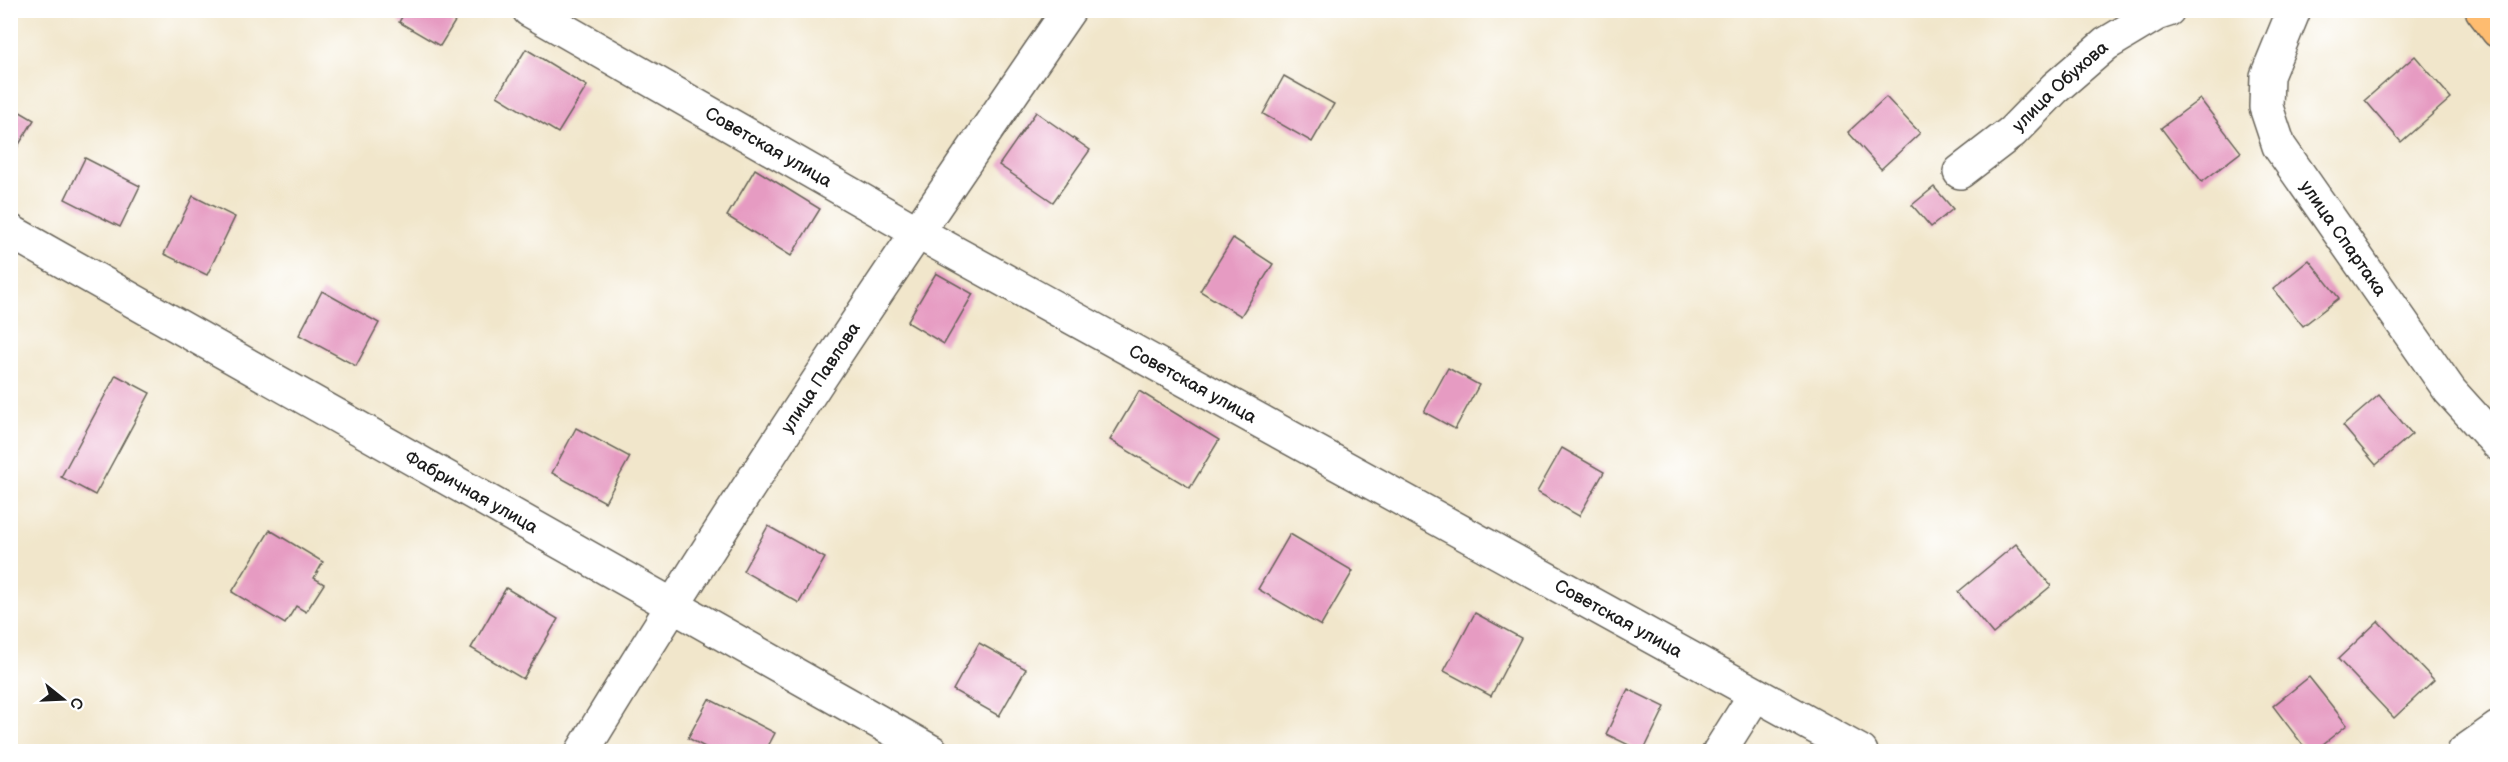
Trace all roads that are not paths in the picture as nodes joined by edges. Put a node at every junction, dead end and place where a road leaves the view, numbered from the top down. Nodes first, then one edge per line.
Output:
1 (529, 10) edge
2 (1069, 10) edge
3 (2168, 10) edge
4 (2294, 10) edge
5 (2482, 10) edge
6 (2498, 31) edge
7 (1960, 172) dead end
8 (10, 231) edge
9 (917, 232) junction
10 (2498, 444) edge
11 (672, 604) junction
12 (1755, 695) junction
13 (2498, 728) edge
14 (582, 752) edge
15 (932, 752) edge
16 (1719, 752) edge
17 (1861, 752) edge
18 (2464, 752) edge

1 - 9 street, Советская улица
2 - 9 street, улица Павлова
3 - 7 street, улица Обухова
4 - 10 street, улица Спартака
5 - 6 main road
8 - 11 street, Фабричная улица
9 - 11 street, улица Павлова
9 - 12 street, Советская улица
11 - 14 street, улица Павлова
11 - 15 street, Фабричная улица
12 - 16 street
12 - 17 street, Советская улица
13 - 18 street

